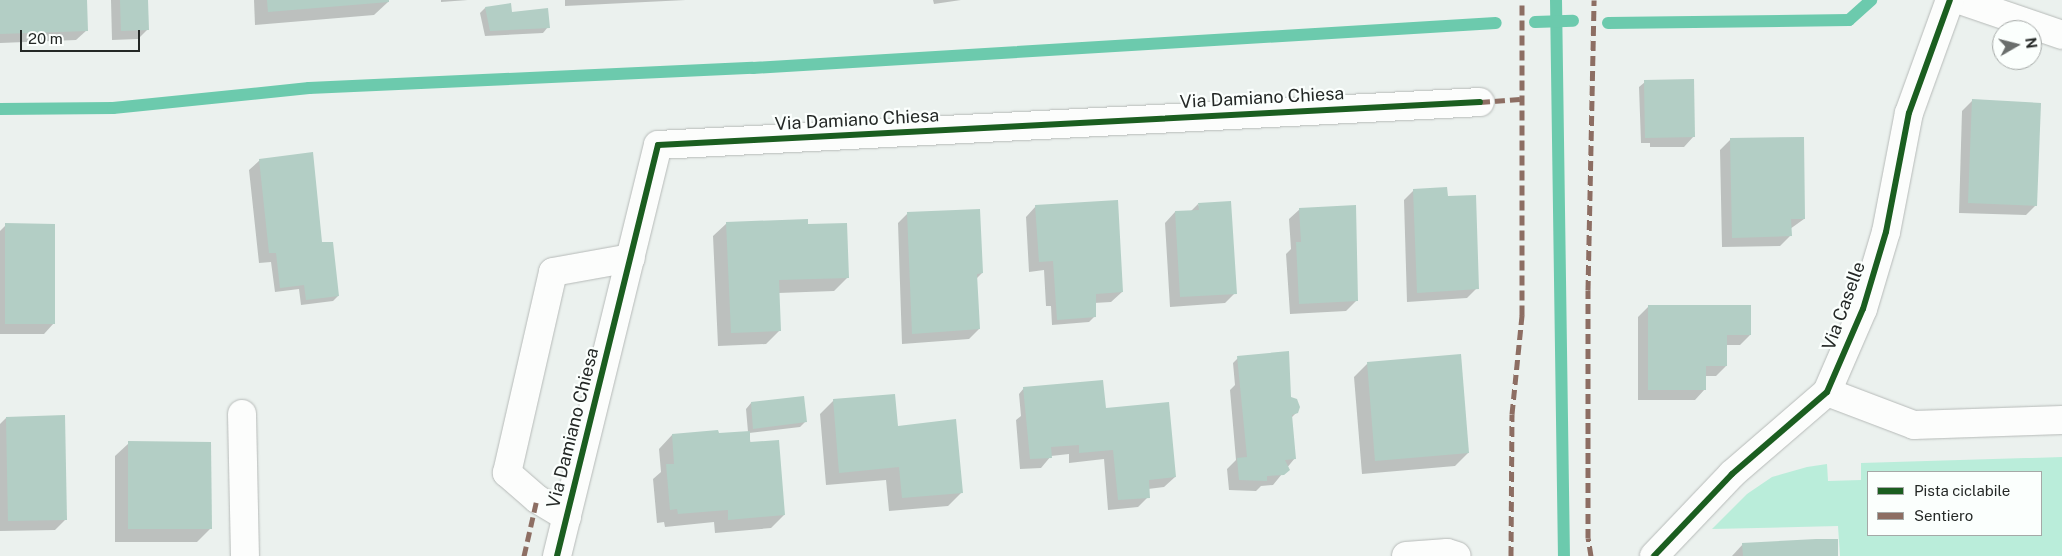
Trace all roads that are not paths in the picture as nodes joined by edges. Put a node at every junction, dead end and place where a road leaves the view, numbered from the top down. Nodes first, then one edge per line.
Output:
1 (1950, 0) edge
2 (1960, 0) edge
3 (2062, 35) edge
4 (1480, 102) dead end
5 (631, 258) junction
6 (1827, 392) junction
7 (242, 414) dead end
8 (2062, 420) edge
9 (567, 517) junction
10 (245, 556) edge
11 (557, 556) edge
12 (1406, 556) edge
13 (1457, 556) edge
14 (1654, 556) edge

1 - 6 street, Via Caselle
2 - 3 street
4 - 5 street, Via Damiano Chiesa
5 - 9 street, Via Damiano Chiesa
5 - 9 street
6 - 8 street
6 - 14 street, Via Caselle
7 - 10 street
9 - 11 street, Via Damiano Chiesa
12 - 13 street

